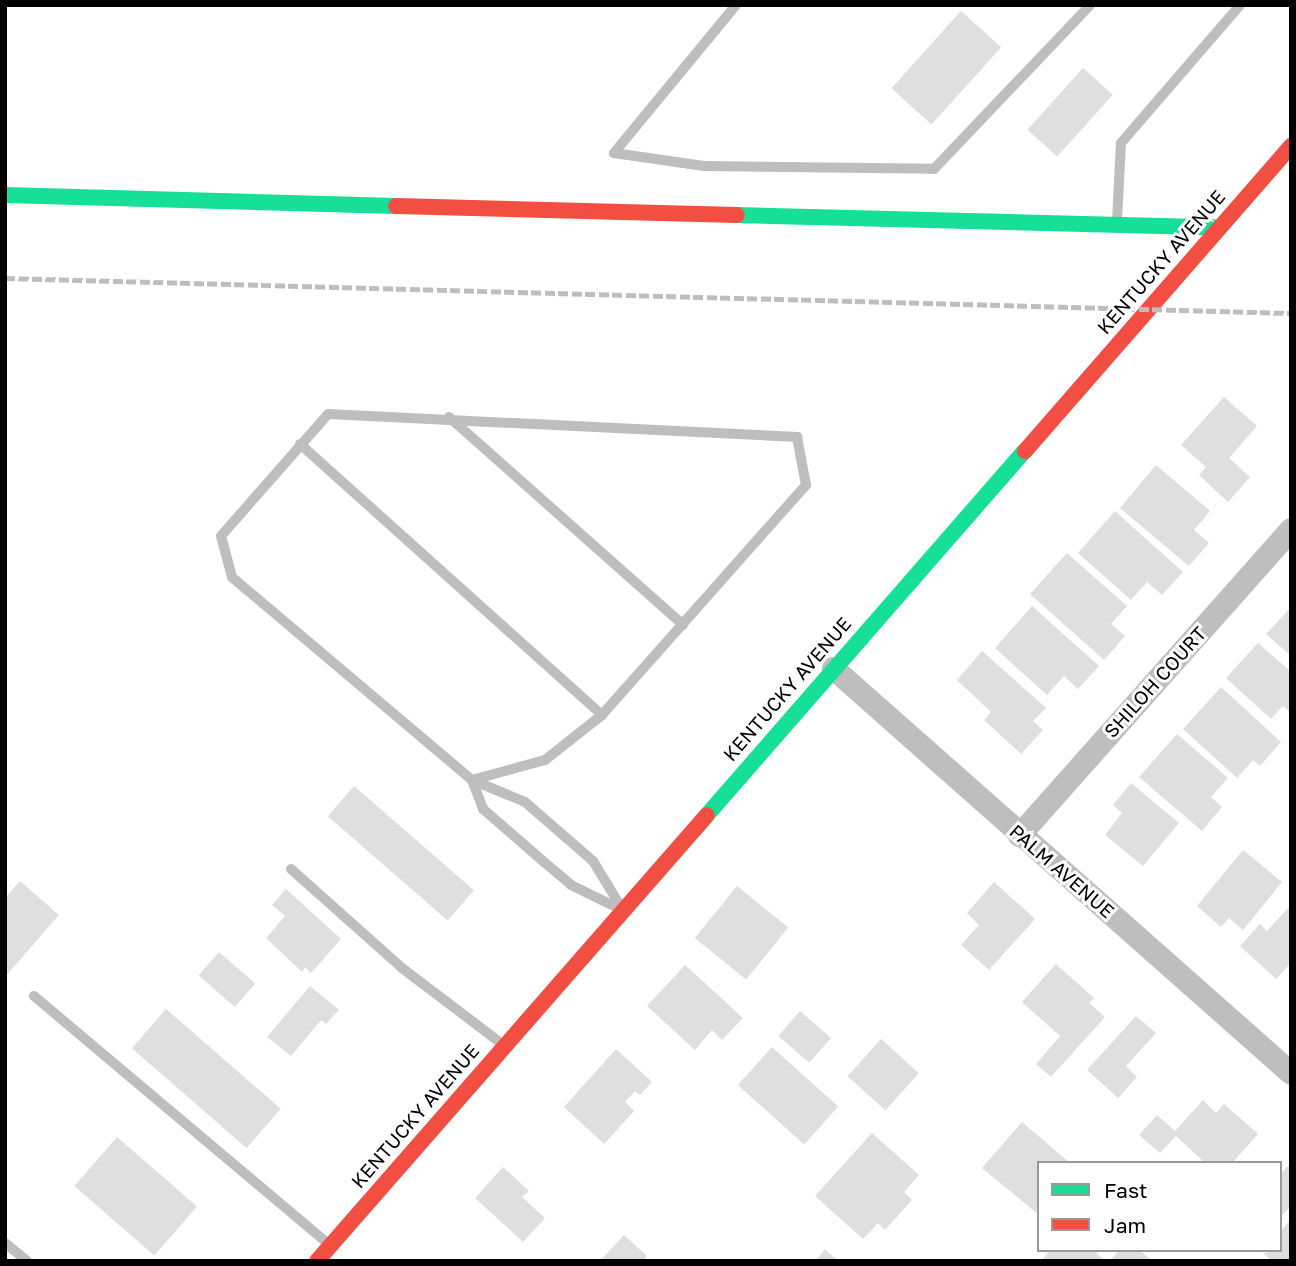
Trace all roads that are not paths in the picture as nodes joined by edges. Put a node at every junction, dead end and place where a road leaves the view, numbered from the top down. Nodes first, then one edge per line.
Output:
1 (736, 5) edge
2 (1090, 5) edge
3 (1240, 5) edge
4 (1291, 146) edge
5 (5, 195) edge
6 (1117, 225) junction
7 (1219, 228) junction
8 (449, 417) junction
9 (300, 444) junction
10 (1291, 529) edge
11 (683, 625) junction
12 (833, 668) junction
13 (602, 715) junction
14 (472, 780) junction
15 (1020, 835) junction
16 (291, 869) dead end
17 (622, 910) junction
18 (34, 996) dead end
19 (505, 1045) junction
20 (1291, 1073) edge
21 (5, 1243) edge
22 (330, 1246) junction
23 (27, 1261) edge
24 (317, 1261) edge

1 - 2 lane
3 - 6 lane
4 - 7 street, KENTUCKY AVENUE
5 - 6 street
6 - 7 street
7 - 12 street, KENTUCKY AVENUE
8 - 9 lane
8 - 11 lane
8 - 11 lane
9 - 13 lane
9 - 14 lane
10 - 15 street, SHILOH COURT
11 - 13 lane
12 - 15 street, PALM AVENUE
12 - 17 street, KENTUCKY AVENUE
13 - 14 lane
14 - 17 lane
14 - 17 lane
15 - 20 street, PALM AVENUE
16 - 19 lane
17 - 19 street, KENTUCKY AVENUE
18 - 22 lane
19 - 22 street, KENTUCKY AVENUE
21 - 23 lane
22 - 24 street, KENTUCKY AVENUE

